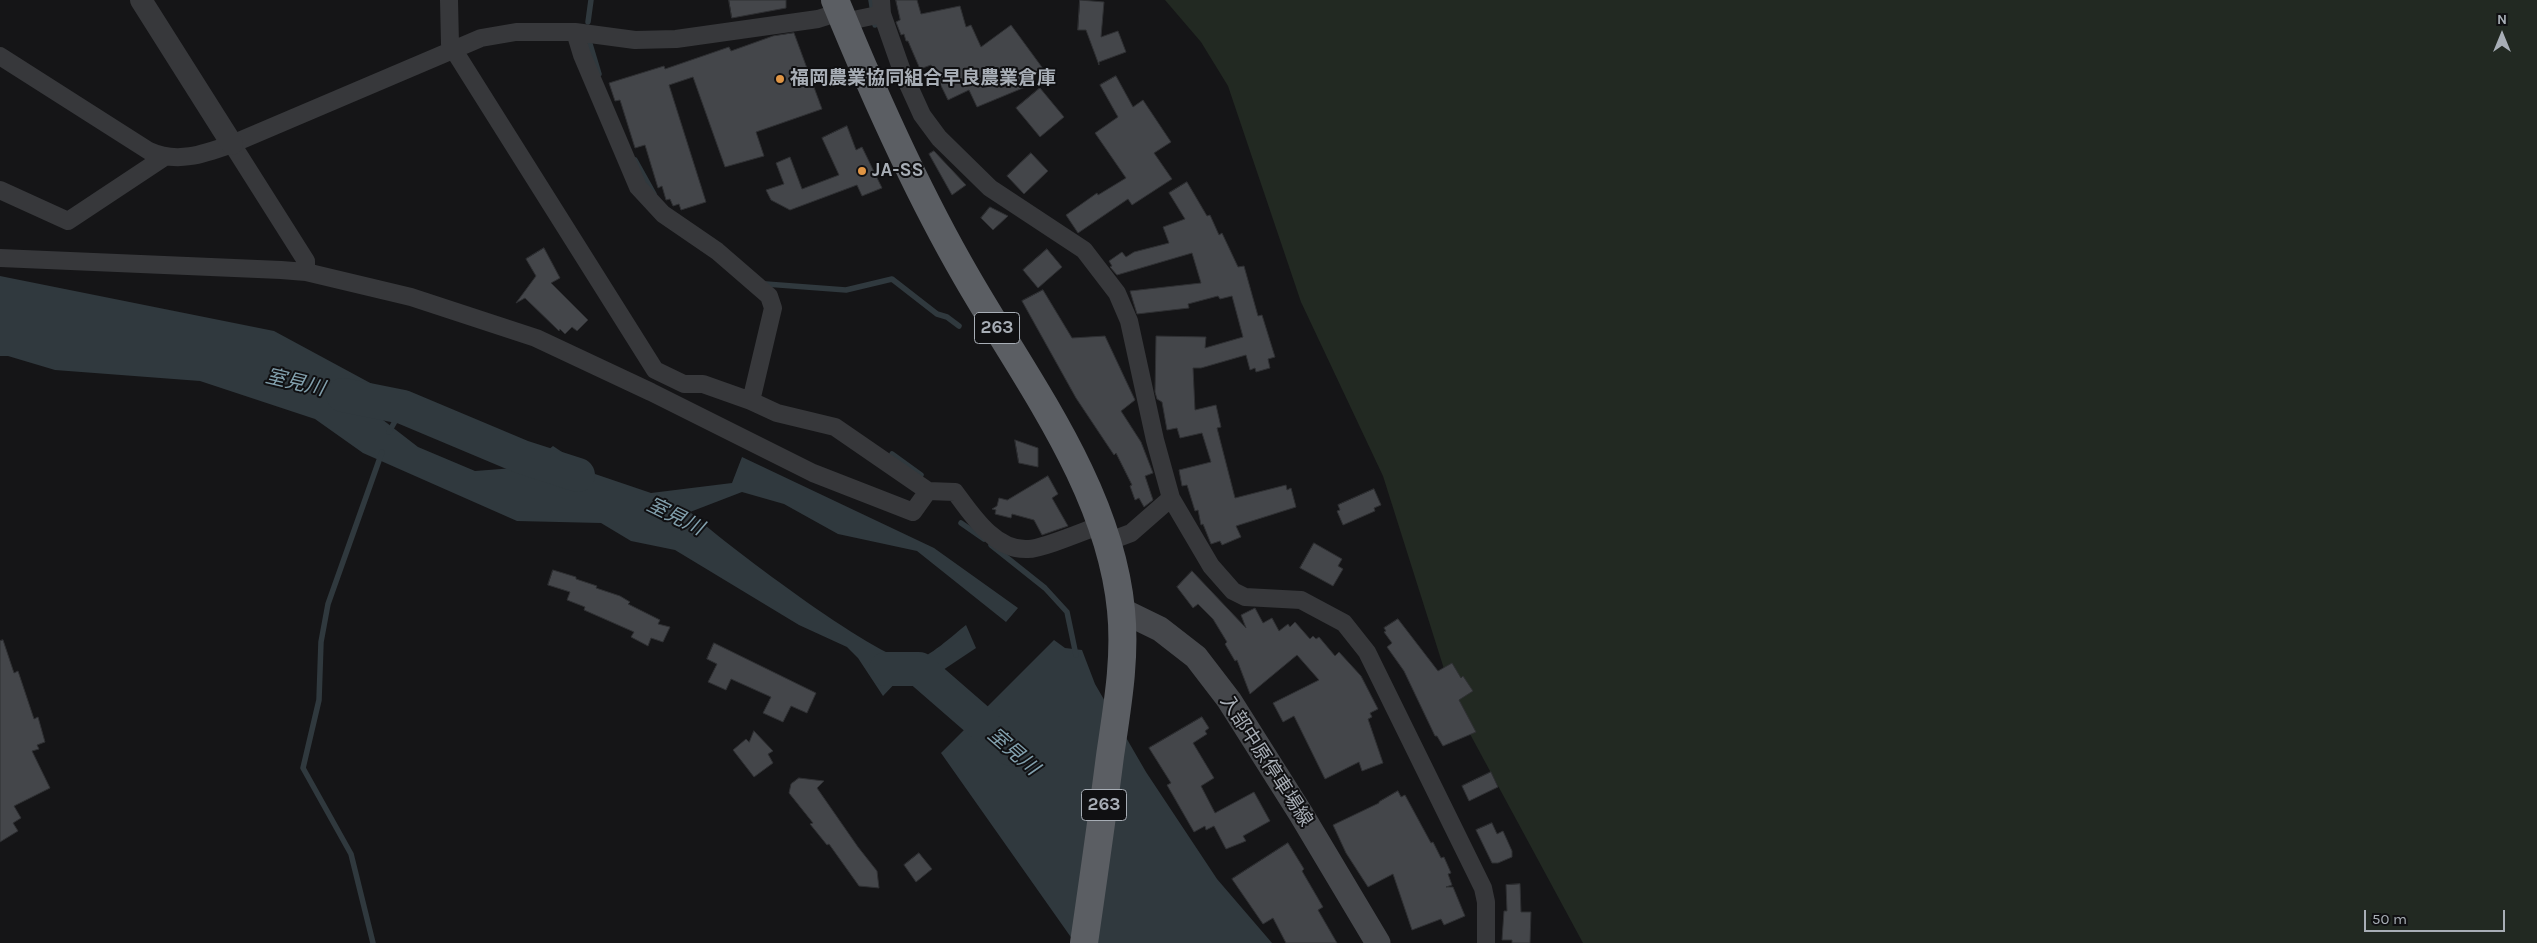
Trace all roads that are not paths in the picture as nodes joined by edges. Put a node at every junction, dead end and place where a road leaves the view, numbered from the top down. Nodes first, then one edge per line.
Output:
1 (141, 0) edge
2 (449, 0) edge
3 (881, 7) edge
4 (845, 13) edge
5 (575, 32) junction
6 (454, 50) junction
7 (0, 56) edge
8 (232, 144) junction
9 (163, 158) junction
10 (0, 190) edge
11 (0, 258) edge
12 (306, 272) junction
13 (751, 401) junction
14 (928, 491) junction
15 (1171, 498) junction
16 (1104, 534) junction
17 (1121, 610) junction
18 (1084, 943) edge
19 (1378, 943) edge
20 (1486, 943) edge

1 - 8 street
2 - 6 street
3 - 4 street
3 - 15 street
4 - 5 street
4 - 16 highway, 263
5 - 6 street
5 - 13 street
6 - 8 street
6 - 13 street
7 - 9 street
8 - 9 street
8 - 12 street
9 - 10 street
11 - 12 street
12 - 14 street
13 - 14 street
14 - 16 street
15 - 16 street
15 - 20 street
16 - 17 highway, 263
17 - 18 highway, 263
17 - 19 main road, 入部中原停車場線

